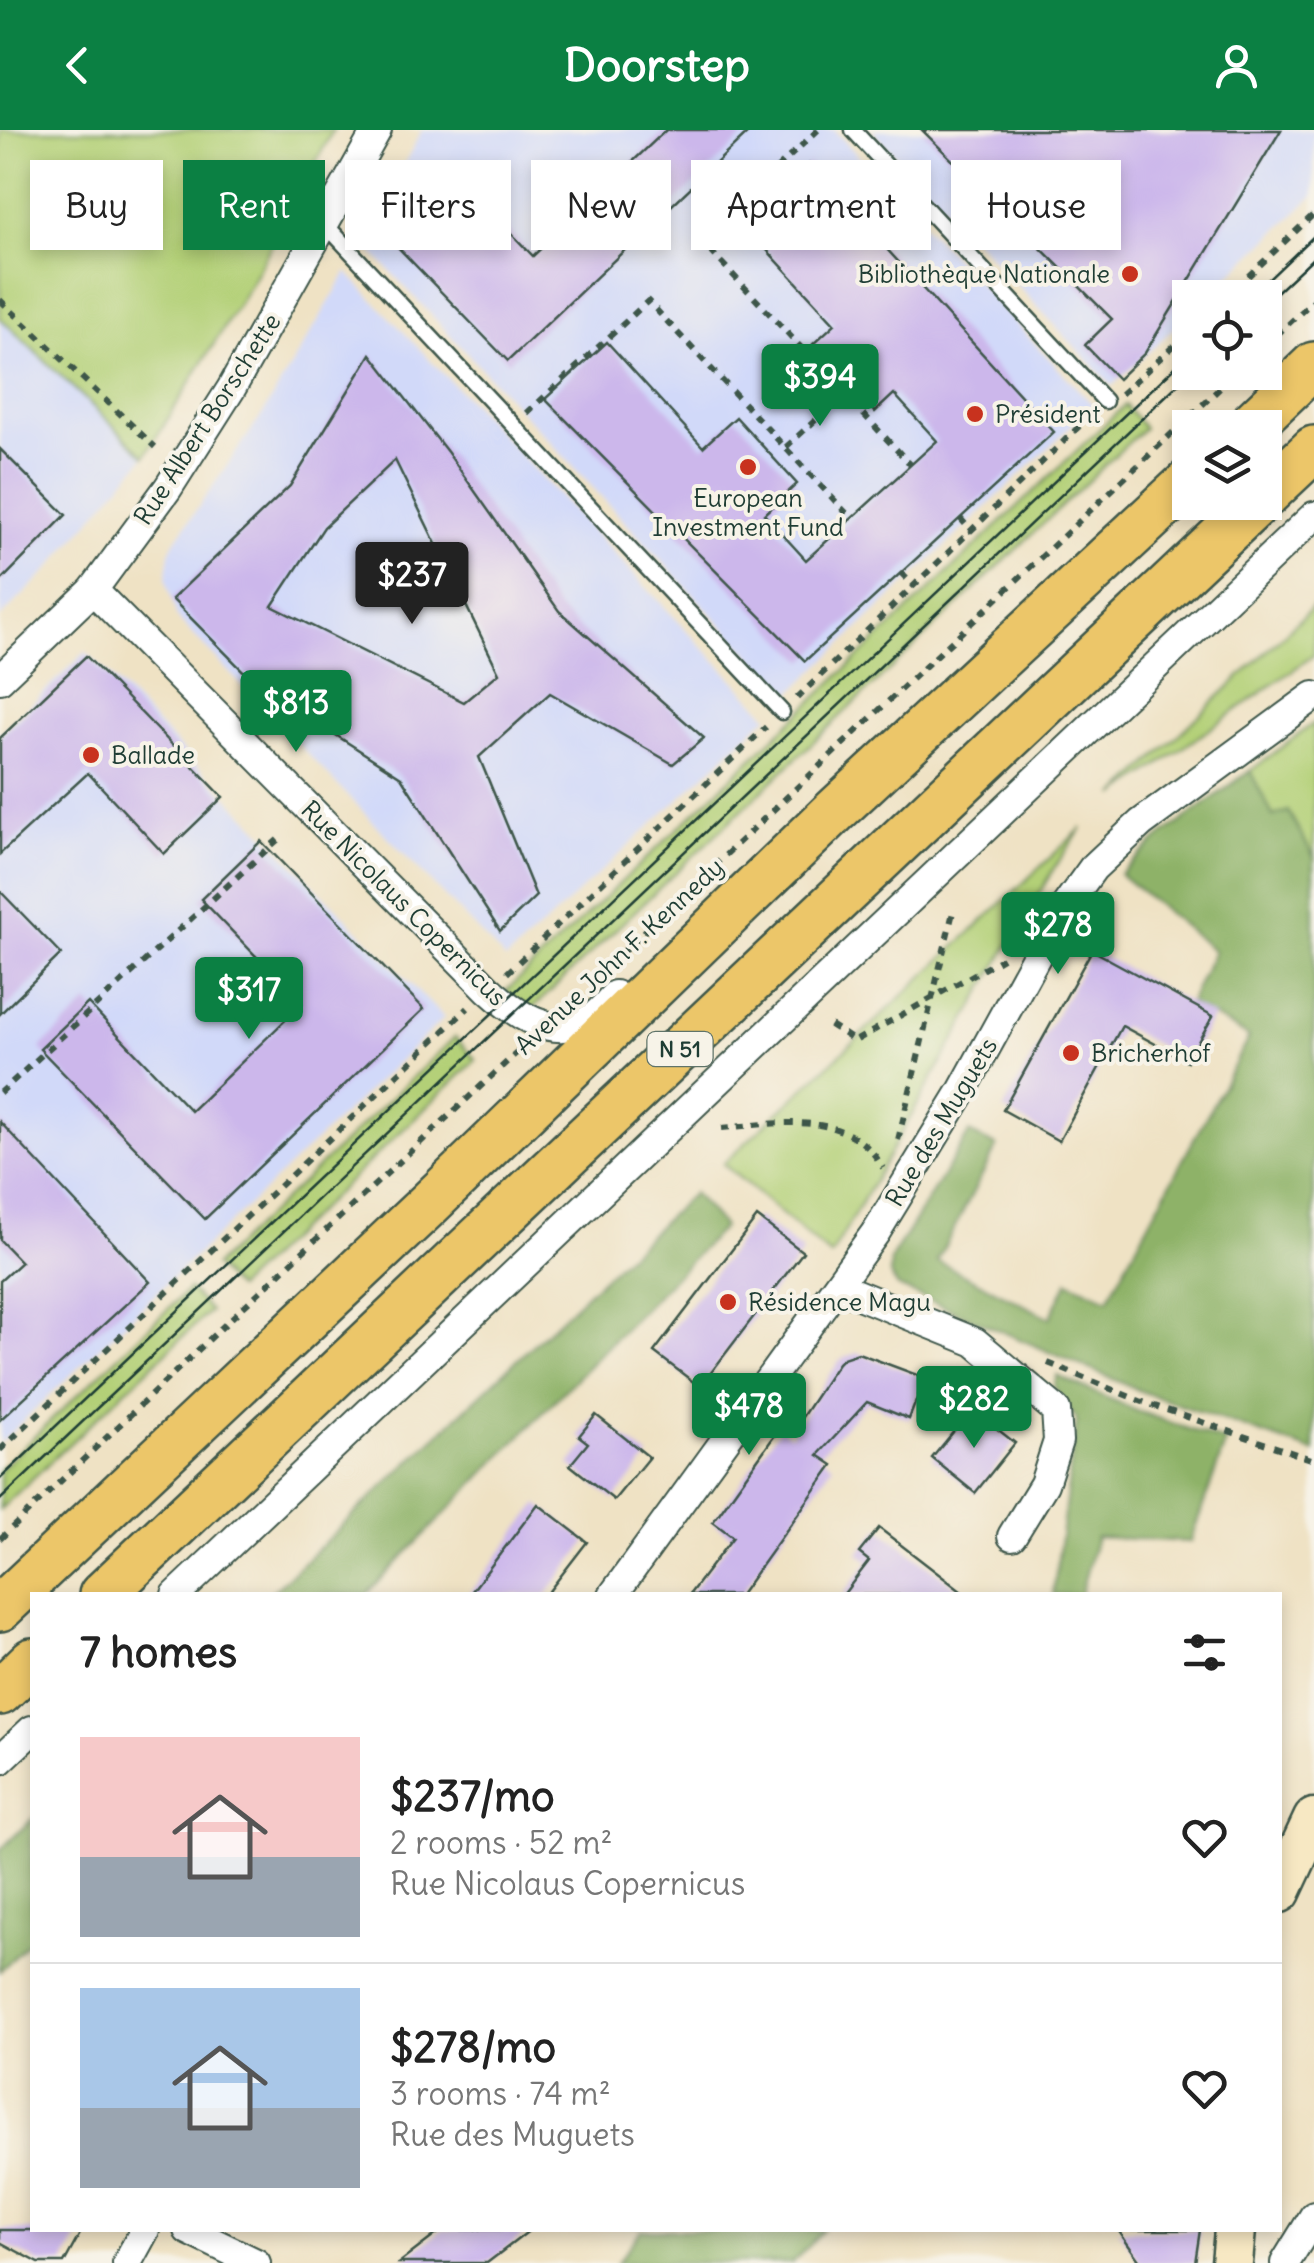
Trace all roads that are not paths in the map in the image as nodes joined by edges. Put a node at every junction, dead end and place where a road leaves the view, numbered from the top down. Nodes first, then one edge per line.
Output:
1 (377, 130) edge
2 (853, 130) edge
3 (326, 225) junction
4 (1314, 365) edge
5 (1105, 402) road end
6 (1267, 410) edge
7 (1314, 449) edge
8 (1282, 480) edge
9 (1172, 499) edge
10 (1314, 516) edge
11 (1239, 520) edge
12 (93, 590) junction
13 (0, 679) edge
14 (1314, 696) edge
15 (782, 712) road end
16 (835, 811) junction
17 (840, 1287) junction
18 (1012, 1536) dead end
19 (105, 1592) edge
20 (179, 1592) edge
21 (615, 1592) edge
22 (0, 1608) edge
23 (30, 1663) edge
24 (0, 1692) edge
25 (30, 1732) edge
26 (0, 1760) edge
27 (1314, 1819) edge
28 (1282, 1888) edge
29 (1314, 2216) edge
30 (143, 2232) edge
31 (192, 2232) edge
32 (1235, 2232) edge
33 (128, 2263) edge
34 (256, 2263) edge
35 (1232, 2263) edge
36 (1285, 2263) edge

1 - 3 street, Rue Albert Borschette
2 - 5 lane
3 - 12 street, Rue Albert Borschette
3 - 15 lane
4 - 6 main road
7 - 8 main road
9 - 16 main road, Avenue John F. Kennedy / N 51
10 - 20 street
11 - 19 main road, N 51
12 - 13 street, Rue Albert Borschette
12 - 16 street, Rue Nicolaus Copernicus
14 - 17 street, Rue des Muguets
16 - 22 main road, Avenue John F. Kennedy / N 51
17 - 18 street
17 - 21 street, Rue des Muguets
23 - 24 main road
25 - 26 street
27 - 28 main road
29 - 36 street
30 - 33 street
31 - 34 street
32 - 35 main road

